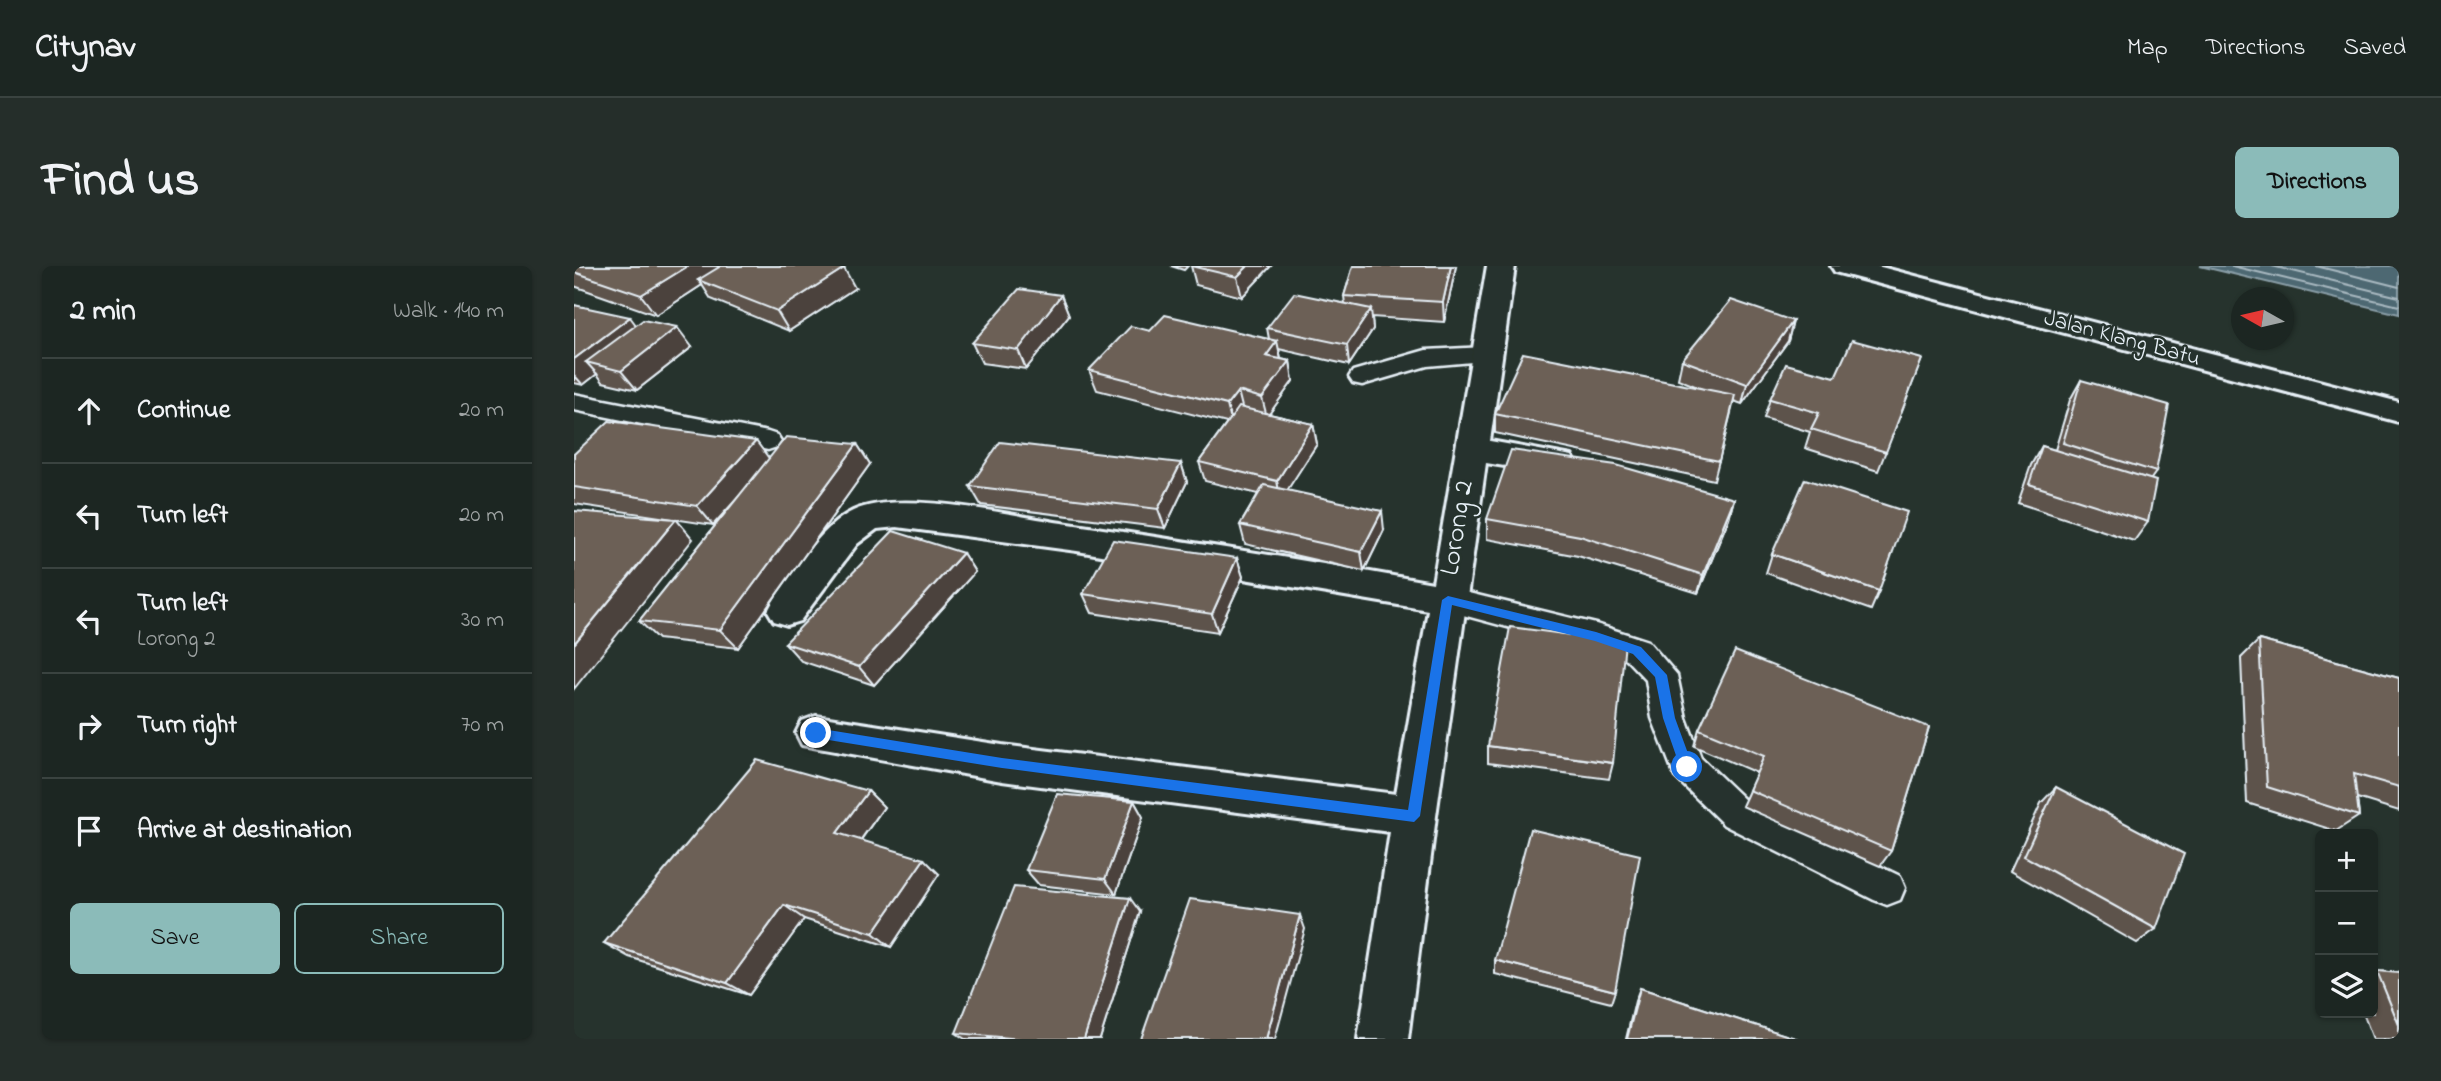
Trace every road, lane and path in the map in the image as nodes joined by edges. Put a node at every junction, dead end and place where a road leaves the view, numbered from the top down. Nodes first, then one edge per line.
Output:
1 (1501, 266) edge
2 (1844, 266) edge
3 (1486, 355) junction
4 (1362, 377) dead end
5 (574, 402) edge
6 (2399, 412) edge
7 (768, 441) dead end
8 (1470, 449) junction
9 (1591, 471) edge
10 (1448, 600) junction
11 (787, 611) dead end
12 (816, 733) dead end
13 (1414, 816) junction
14 (1887, 888) dead end
15 (1383, 1039) edge

1 - 3 street, Lorong 2
2 - 6 street, Jalan Klang Batu
3 - 4 lane
3 - 8 street, Lorong 2
5 - 7 lane
8 - 9 street
8 - 10 street, Lorong 2
10 - 11 street
10 - 13 street, Lorong 2
10 - 14 lane
12 - 13 street
13 - 15 street, Lorong 2

